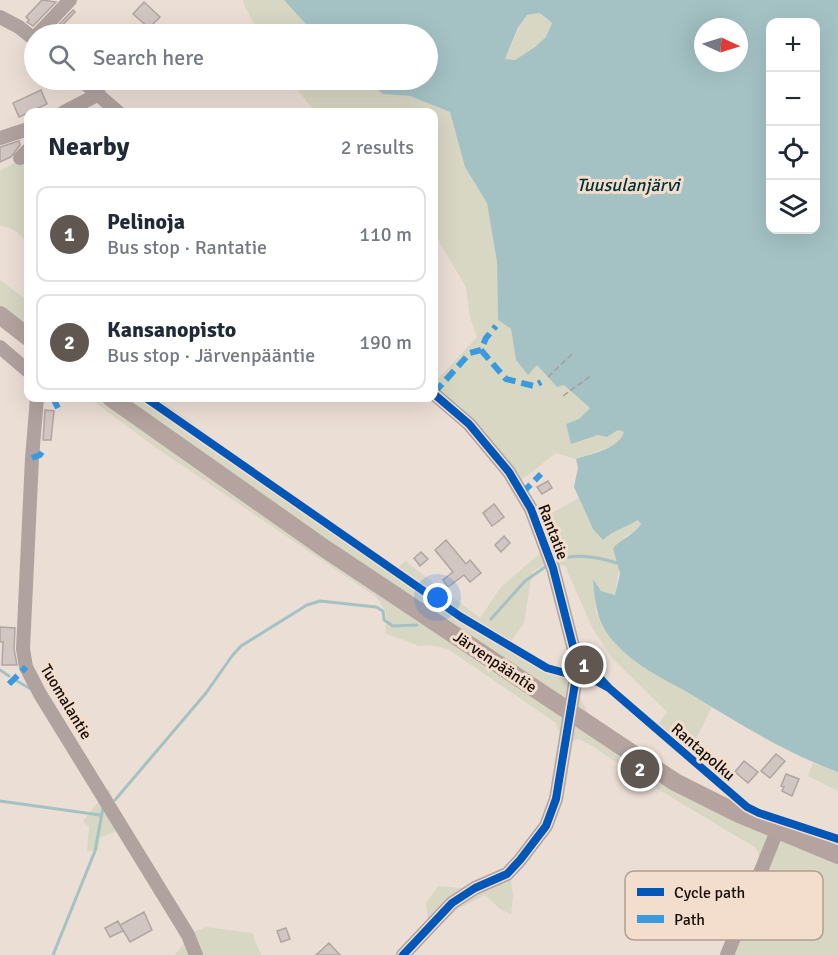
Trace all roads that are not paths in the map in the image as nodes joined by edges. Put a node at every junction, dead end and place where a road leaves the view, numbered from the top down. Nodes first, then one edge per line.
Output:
1 (70, 0) edge
2 (0, 16) edge
3 (48, 24) edge
4 (24, 30) edge
5 (94, 90) edge
6 (99, 94) junction
7 (72, 108) edge
8 (114, 108) edge
9 (24, 130) edge
10 (0, 138) edge
11 (0, 315) edge
12 (24, 334) edge
13 (0, 347) edge
14 (24, 368) edge
15 (438, 397) edge
16 (37, 402) edge
17 (117, 402) edge
18 (571, 713) junction
19 (777, 831) junction
20 (838, 855) edge
21 (761, 871) edge
22 (732, 940) edge
23 (196, 955) edge
24 (403, 955) edge
25 (726, 955) edge

1 - 3 street
2 - 4 street
5 - 6 street
6 - 7 street
6 - 8 street
9 - 10 street
11 - 12 main road
13 - 14 street
15 - 18 street, Rantatie
16 - 23 street, Tuomalantie
17 - 18 main road, Järvenpääntie
18 - 19 main road, Järvenpääntie
18 - 24 street, Rantatie
19 - 20 main road, Järvenpääntie
19 - 21 street
22 - 25 street

